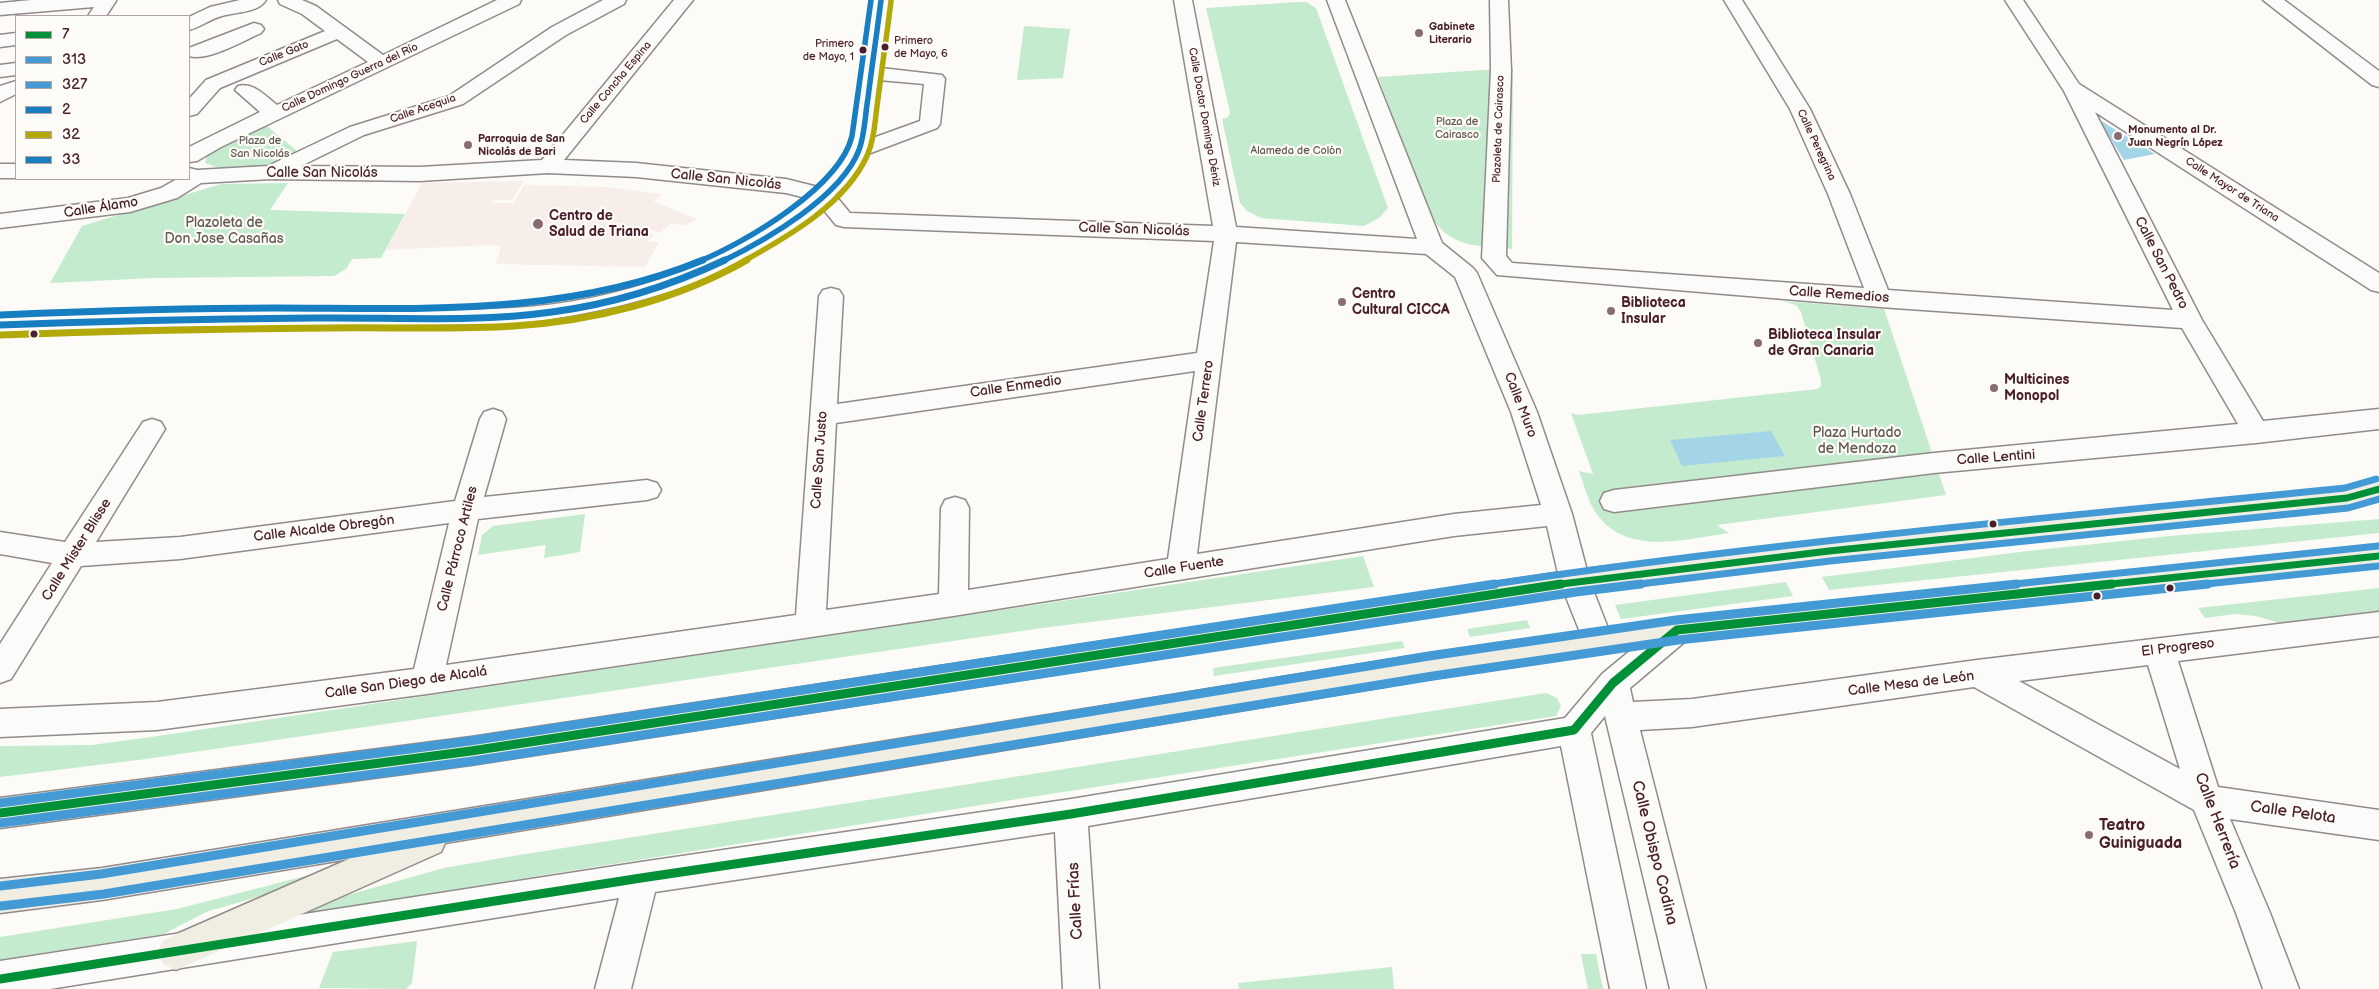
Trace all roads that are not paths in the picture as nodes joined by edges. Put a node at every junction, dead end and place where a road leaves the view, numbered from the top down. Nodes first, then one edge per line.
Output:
1 (257, 0) edge
2 (287, 0) edge
3 (512, 0) edge
4 (617, 0) edge
5 (684, 0) edge
6 (882, 0) edge
7 (1183, 0) edge
8 (1336, 0) edge
9 (1499, 0) edge
10 (1733, 0) edge
11 (2014, 0) edge
12 (2272, 0) edge
13 (210, 5) edge
14 (0, 9) edge
15 (98, 15) edge
16 (190, 23) edge
17 (254, 29) dead end
18 (338, 32) junction
19 (15, 39) edge
20 (0, 41) edge
21 (193, 53) edge
22 (382, 63) junction
23 (15, 69) edge
24 (0, 70) edge
25 (294, 70) dead end
26 (870, 73) junction
27 (229, 76) junction
28 (2379, 81) edge
29 (15, 87) edge
30 (2072, 88) junction
31 (245, 90) junction
32 (0, 96) edge
33 (15, 110) edge
34 (190, 110) edge
35 (0, 112) edge
36 (274, 113) junction
37 (859, 150) junction
38 (190, 155) edge
39 (548, 166) junction
40 (0, 171) edge
41 (15, 171) edge
42 (271, 172) junction
43 (192, 176) edge
44 (187, 180) edge
45 (823, 195) junction
46 (0, 221) edge
47 (1226, 234) junction
48 (1432, 247) junction
49 (1500, 264) junction
50 (1465, 273) junction
51 (2379, 284) edge
52 (831, 296) dead end
53 (1880, 299) junction
54 (2190, 320) junction
55 (0, 324) edge
56 (1210, 360) junction
57 (823, 415) junction
58 (493, 419) dead end
59 (2379, 419) edge
60 (152, 430) dead end
61 (2338, 432) dead end
62 (2256, 433) junction
63 (2379, 438) edge
64 (2379, 488) edge
65 (647, 490) dead end
66 (1614, 501) dead end
67 (956, 508) dead end
68 (466, 510) junction
69 (1558, 514) junction
70 (0, 543) edge
71 (74, 556) junction
72 (2379, 556) edge
73 (1181, 568) junction
74 (1575, 582) junction
75 (953, 604) junction
76 (2379, 624) edge
77 (810, 625) junction
78 (1677, 630) junction
79 (1598, 641) junction
80 (2159, 650) junction
81 (0, 670) edge
82 (1977, 674) junction
83 (427, 681) junction
84 (1613, 683) junction
85 (1620, 717) junction
86 (0, 723) edge
87 (1574, 730) junction
88 (2206, 800) junction
89 (0, 813) edge
90 (1072, 814) junction
91 (467, 825) junction
92 (2379, 825) edge
93 (641, 878) junction
94 (0, 896) edge
95 (176, 952) junction
96 (0, 979) edge
97 (613, 989) edge
98 (1081, 989) edge
99 (1628, 989) edge
100 (1688, 989) edge
101 (2281, 989) edge

1 - 13 street
2 - 18 street
3 - 22 street, Calle Domingo Guerra del Río
4 - 42 street, Calle Acequia
5 - 39 street, Calle Concha Espina
6 - 26 street
7 - 47 street, Calle Doctor Domingo Déniz
8 - 48 street
9 - 49 street, Plazoleta de Cairasco
10 - 53 street, Calle Peregrina
11 - 30 street, Calle Mayor de Triana
12 - 28 street
13 - 16 street
14 - 15 street
17 - 21 street
18 - 22 street
18 - 27 street, Calle Gato
19 - 20 street
21 - 27 street
22 - 36 street, Calle Domingo Guerra del Río
23 - 24 street
25 - 31 street
26 - 37 street
26 - 37 street
27 - 34 street, Calle Gato
29 - 32 street
30 - 51 street, Calle Mayor de Triana
30 - 54 street, Calle San Pedro
31 - 34 street
31 - 36 street
33 - 35 street
36 - 38 street, Calle Domingo Guerra del Río
37 - 45 street
39 - 42 street, Calle San Nicolás
39 - 45 street, Calle San Nicolás
40 - 41 street
42 - 43 street, Calle San Nicolás
44 - 46 street, Calle Álamo
45 - 47 street, Calle San Nicolás
45 - 55 street
47 - 48 street, Calle San Nicolás
47 - 56 street, Calle Terrero
48 - 50 street, Calle Muro
49 - 50 street, Calle Remedios
49 - 53 street, Calle Remedios
50 - 69 street, Calle Muro
52 - 57 street, Calle San Justo
53 - 54 street, Calle Remedios
54 - 62 street, Calle San Pedro
56 - 57 street, Calle Enmedio
56 - 73 street, Calle Terrero
57 - 77 street, Calle San Justo
58 - 68 street, Calle Párroco Artiles
59 - 62 street, Calle Lentini
60 - 71 street, Calle Mister Blisse
61 - 63 street
62 - 66 street, Calle Lentini
64 - 74 main road
65 - 68 street, Calle Alcalde Obregón
67 - 75 street
68 - 71 street, Calle Alcalde Obregón
68 - 83 street, Calle Párroco Artiles
69 - 73 street, Calle Fuente
69 - 74 street, Calle Muro
70 - 71 street, Calle Alcalde Obregón
71 - 81 street, Calle Mister Blisse
72 - 78 main road
73 - 75 street, Calle Fuente
74 - 79 street, Calle Muro
74 - 89 main road
75 - 77 street, Calle Fuente
76 - 80 street, El Progreso
77 - 83 street, Calle San Diego de Alcalá
78 - 79 main road
78 - 84 street
79 - 91 main road
80 - 82 street, El Progreso
80 - 88 street, Calle Herrería
82 - 85 street, Calle Mesa de León
82 - 88 street, Calle Mesa de León
83 - 86 street, Calle San Diego de Alcalá
84 - 85 street
84 - 87 street
85 - 100 street, Calle Obispo Codina
87 - 90 street
87 - 99 street
88 - 92 street, Calle Pelota
88 - 101 street, Calle Herrería
90 - 93 street
90 - 98 street, Calle Frías
91 - 94 main road
91 - 95 main road
93 - 95 street
93 - 97 street
95 - 96 street

